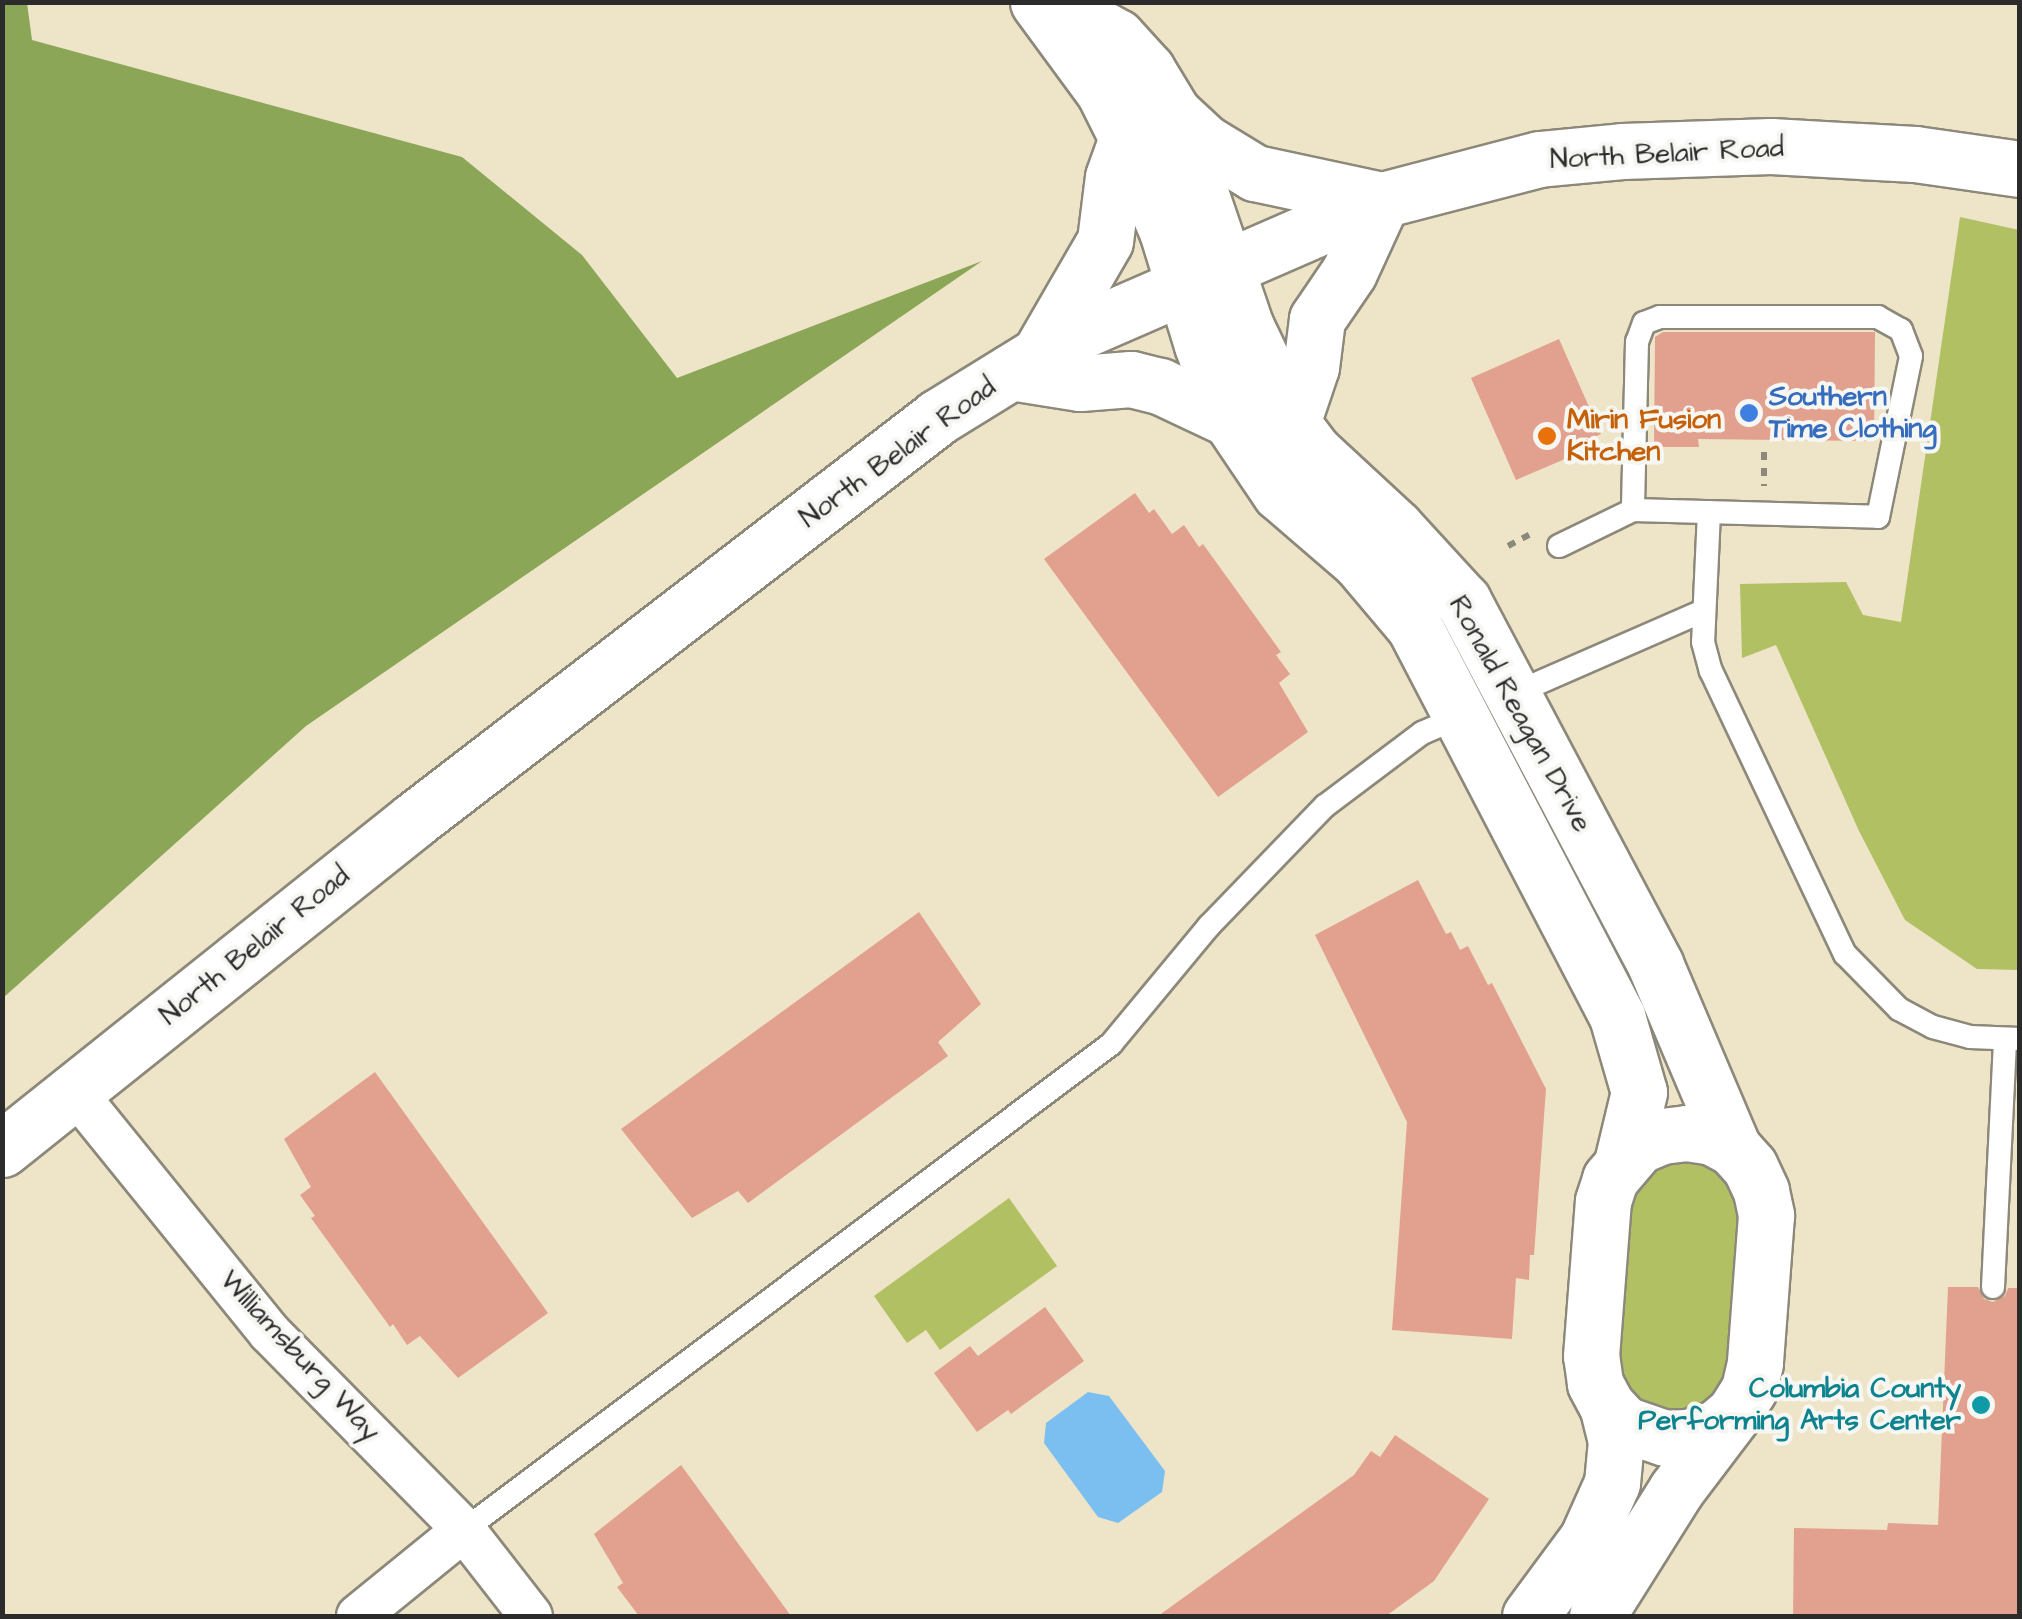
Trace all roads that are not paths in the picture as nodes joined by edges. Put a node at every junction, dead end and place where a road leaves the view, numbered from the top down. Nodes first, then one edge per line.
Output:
1 (1038, 2) edge
2 (1054, 2) edge
3 (1150, 125) junction
4 (2020, 169) edge
5 (1382, 200) junction
6 (1204, 274) junction
7 (1025, 364) junction
8 (1230, 420) junction
9 (1292, 423) junction
10 (1633, 510) junction
11 (1709, 512) junction
12 (1559, 546) dead end
13 (1703, 611) junction
14 (1514, 694) junction
15 (1462, 716) junction
16 (2012, 1039) edge
17 (74, 1091) junction
18 (2, 1148) edge
19 (1733, 1148) junction
20 (1622, 1163) junction
21 (1992, 1288) dead end
22 (1606, 1406) junction
23 (1734, 1413) junction
24 (464, 1530) junction
25 (358, 1616) edge
26 (530, 1616) edge
27 (1530, 1616) edge
28 (1596, 1616) edge

1 - 3 street
2 - 3 street
3 - 5 street
3 - 6 street
3 - 7 street
4 - 5 street, North Belair Road
5 - 6 street, North Belair Road
5 - 9 street
6 - 7 street, North Belair Road
6 - 8 street, Ronald Reagan Drive
6 - 9 street, Ronald Reagan Drive
7 - 8 street
7 - 17 street, North Belair Road
8 - 15 street, Ronald Reagan Drive
9 - 14 street, Ronald Reagan Drive
10 - 11 lane
10 - 11 lane
10 - 12 lane
11 - 13 lane
13 - 14 lane
13 - 16 lane
14 - 15 street
14 - 19 street, Ronald Reagan Drive
15 - 20 street, Ronald Reagan Drive
15 - 24 lane
16 - 21 lane
17 - 18 street, North Belair Road
17 - 24 street, Williamsburg Way
19 - 20 street
19 - 23 street, Ronald Reagan Drive
20 - 22 street, Ronald Reagan Drive
22 - 23 street
22 - 27 street, Ronald Reagan Drive
23 - 28 street, Ronald Reagan Drive
24 - 25 street
24 - 26 street, Williamsburg Way

